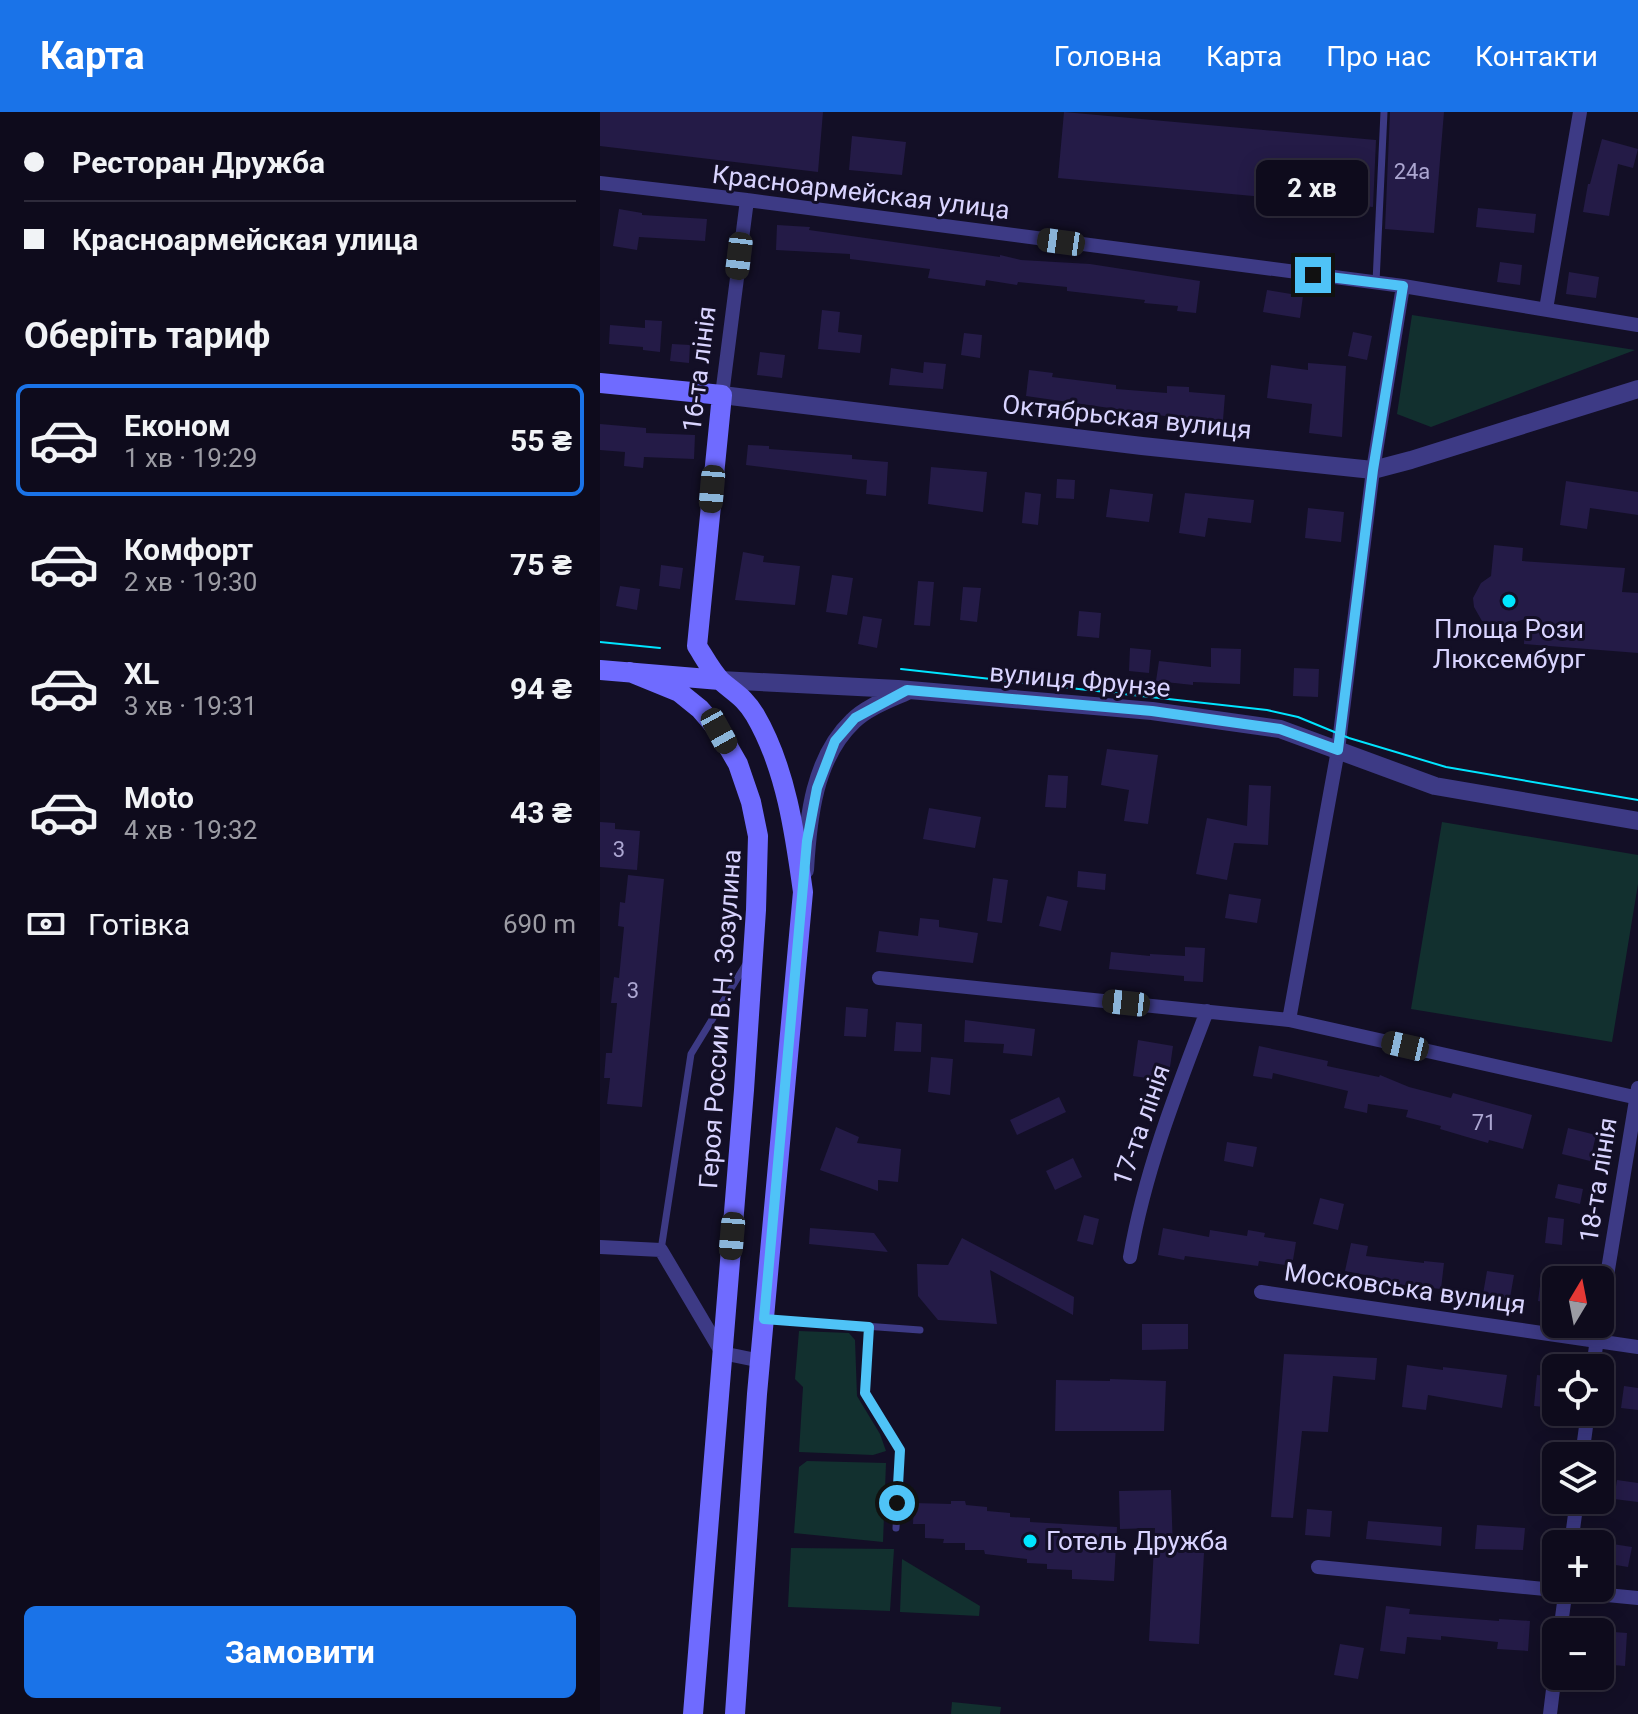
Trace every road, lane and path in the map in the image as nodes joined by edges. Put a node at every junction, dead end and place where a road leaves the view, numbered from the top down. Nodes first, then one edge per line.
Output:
1 (1384, 112) edge
2 (1580, 112) edge
3 (600, 183) edge
4 (747, 200) junction
5 (1376, 284) junction
6 (1403, 286) junction
7 (1546, 309) junction
8 (1638, 325) edge
9 (600, 383) edge
10 (1638, 389) edge
11 (722, 395) junction
12 (1373, 470) junction
13 (600, 670) edge
14 (630, 672) junction
15 (720, 680) junction
16 (907, 690) junction
17 (1338, 750) junction
18 (1638, 821) edge
19 (803, 892) junction
20 (753, 952) junction
21 (879, 978) dead end
22 (1207, 1011) junction
23 (1289, 1020) junction
24 (1637, 1095) edge
25 (600, 1247) edge
26 (661, 1250) junction
27 (1130, 1257) dead end
28 (1609, 1266) edge
29 (1261, 1292) dead end
30 (764, 1319) junction
31 (869, 1327) junction
32 (920, 1330) dead end
33 (1597, 1338) edge
34 (1596, 1341) junction
35 (1638, 1347) edge
36 (722, 1353) junction
37 (1595, 1354) edge
38 (761, 1361) junction
39 (896, 1528) dead end
40 (1318, 1567) dead end
41 (1542, 1588) edge
42 (1614, 1595) edge
43 (1638, 1598) edge
44 (1553, 1690) edge
45 (693, 1714) edge
46 (735, 1714) edge
47 (1550, 1714) edge

1 - 5 lane
2 - 7 street
3 - 4 street, Красноармейская улица
4 - 5 street, Красноармейская улица
4 - 11 street, 16-та лінія
5 - 6 street, Красноармейская улица
6 - 7 street, Красноармейская улица
6 - 12 street
7 - 8 street, Красноармейская улица
9 - 11 main road, Октябрьская вулиця
10 - 12 street, Октябрьская вулиця
11 - 12 street, Октябрьская вулиця
11 - 15 main road, 16-та лінія
12 - 17 street
13 - 14 main road, вулиця Фрунзе
14 - 15 main road, вулиця Фрунзе
14 - 20 main road, Героя России В.Н. Зозулина
15 - 16 street, вулиця Фрунзе
15 - 19 main road
16 - 17 street, вулиця Фрунзе
16 - 19 street
17 - 18 street, вулиця Фрунзе
17 - 23 street
19 - 30 main road
20 - 26 lane
20 - 36 main road, Героя России В.Н. Зозулина
21 - 22 street
22 - 23 street
22 - 27 street, 17-та лінія
23 - 24 street
24 - 28 street, 18-та лінія
25 - 26 street
26 - 36 street
29 - 34 street, Московська вулиця
30 - 31 lane
30 - 38 main road
31 - 32 lane
31 - 39 lane
33 - 34 street, 18-та лінія
34 - 35 street, Московська вулиця
34 - 37 street, 18-та лінія
36 - 38 street
36 - 45 main road, Героя России В.Н. Зозулина
38 - 46 main road
40 - 41 street
42 - 43 street
44 - 47 street

